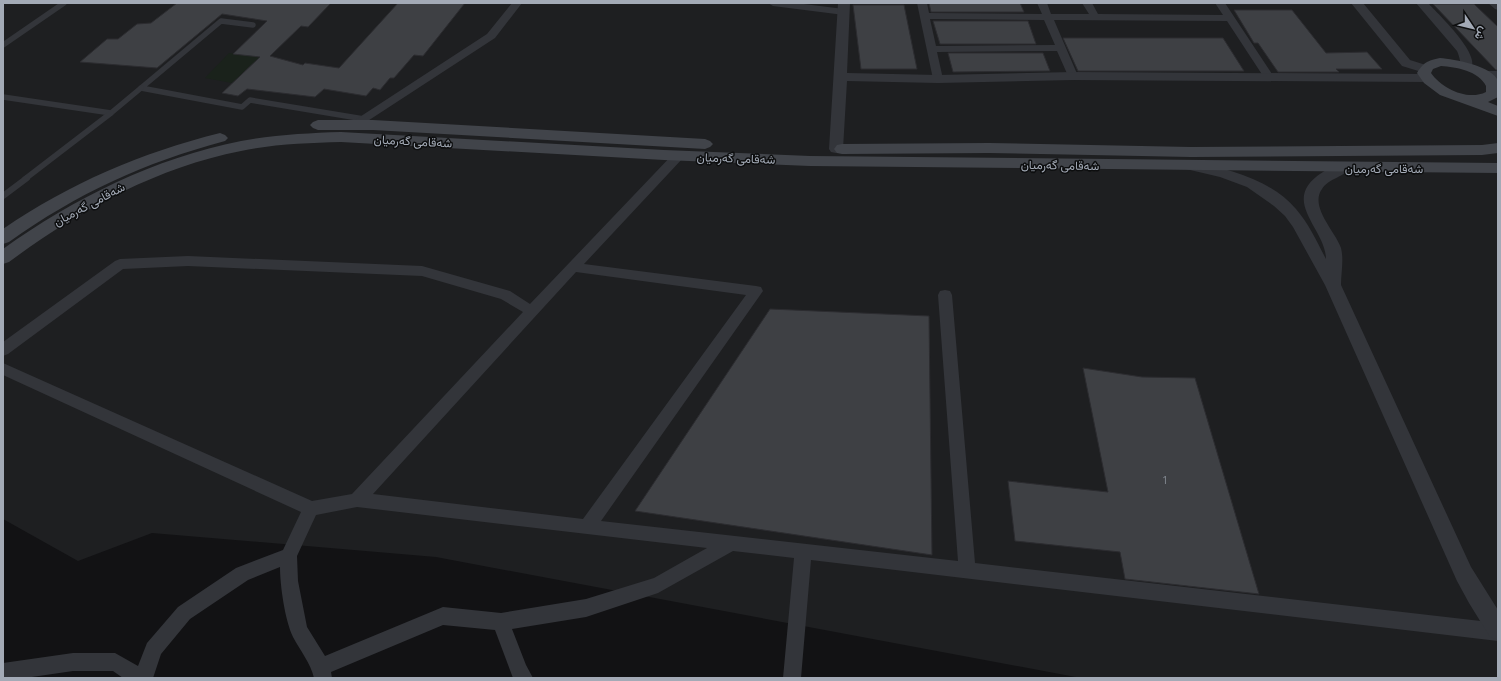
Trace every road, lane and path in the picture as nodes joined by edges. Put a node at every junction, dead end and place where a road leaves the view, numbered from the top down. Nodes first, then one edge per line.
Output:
1 (64, 3) edge
2 (517, 3) edge
3 (773, 3) edge
4 (922, 3) edge
5 (1042, 3) edge
6 (1087, 3) edge
7 (1220, 3) edge
8 (1357, 3) edge
9 (1422, 3) edge
10 (1493, 3) edge
11 (844, 7) edge
12 (1498, 8) edge
13 (925, 16) junction
14 (1047, 16) junction
15 (1095, 17) junction
16 (1230, 18) junction
17 (253, 25) dead end
18 (3, 45) edge
19 (1060, 48) junction
20 (932, 49) junction
21 (1467, 66) junction
22 (1425, 74) junction
23 (1073, 76) junction
24 (1269, 77) junction
25 (841, 78) junction
26 (938, 79) junction
27 (1493, 81) edge
28 (141, 88) junction
29 (3, 97) edge
30 (1465, 98) junction
31 (1498, 112) edge
32 (110, 113) junction
33 (360, 122) junction
34 (1009, 148) junction
35 (1498, 148) edge
36 (836, 149) junction
37 (1442, 150) junction
38 (679, 156) junction
39 (1012, 164) junction
40 (1191, 166) junction
41 (1344, 168) junction
42 (1456, 168) junction
43 (1498, 168) edge
44 (3, 196) edge
45 (5, 236) edge
46 (3, 258) edge
47 (573, 267) junction
48 (1333, 285) junction
49 (945, 295) dead end
50 (532, 311) junction
51 (3, 350) edge
52 (3, 369) edge
53 (357, 500) junction
54 (311, 509) junction
55 (587, 527) junction
56 (730, 544) junction
57 (803, 552) junction
58 (289, 556) junction
59 (967, 571) junction
60 (501, 622) junction
61 (1498, 631) edge
62 (3, 672) edge
63 (322, 672) edge
64 (140, 678) edge
65 (144, 678) edge
66 (524, 678) edge
67 (792, 678) edge

1 - 18 lane
2 - 33 street
3 - 11 street
4 - 13 street
5 - 14 street
6 - 15 street
7 - 16 street
8 - 22 street
9 - 21 street
10 - 12 street
11 - 25 street
13 - 14 street
13 - 20 street
14 - 15 street
14 - 19 street
15 - 16 street
16 - 24 street
17 - 28 lane
19 - 20 street
19 - 23 street
20 - 26 street
21 - 22 main road
21 - 27 main road
22 - 24 street
22 - 30 main road
23 - 24 street
23 - 26 street
25 - 26 street
25 - 36 street
27 - 30 main road
28 - 32 lane
28 - 33 lane
29 - 32 lane
30 - 31 main road
32 - 44 lane
33 - 36 main road, شەقامی گەرمیان
33 - 45 main road, شەقامی گەرمیان
34 - 36 main road, شەقامی گەرمیان
34 - 37 main road, شەقامی گەرمیان
34 - 39 main road
35 - 37 main road, شەقامی گەرمیان
37 - 42 main road
38 - 39 main road, شەقامی گەرمیان
38 - 46 main road, شەقامی گەرمیان
38 - 47 street
39 - 40 main road, شەقامی گەرمیان
40 - 41 main road, شەقامی گەرمیان
40 - 48 street
41 - 42 main road, شەقامی گەرمیان
41 - 48 street
42 - 43 main road, شەقامی گەرمیان
47 - 50 street
47 - 55 street
48 - 61 street
49 - 59 street
50 - 51 street
50 - 53 street
52 - 54 street
53 - 54 street
53 - 55 street
54 - 58 street
55 - 56 street
56 - 57 street
56 - 60 street
57 - 59 street
57 - 67 street
58 - 63 street
58 - 65 street
59 - 61 street
60 - 63 street
60 - 66 street
62 - 64 street

